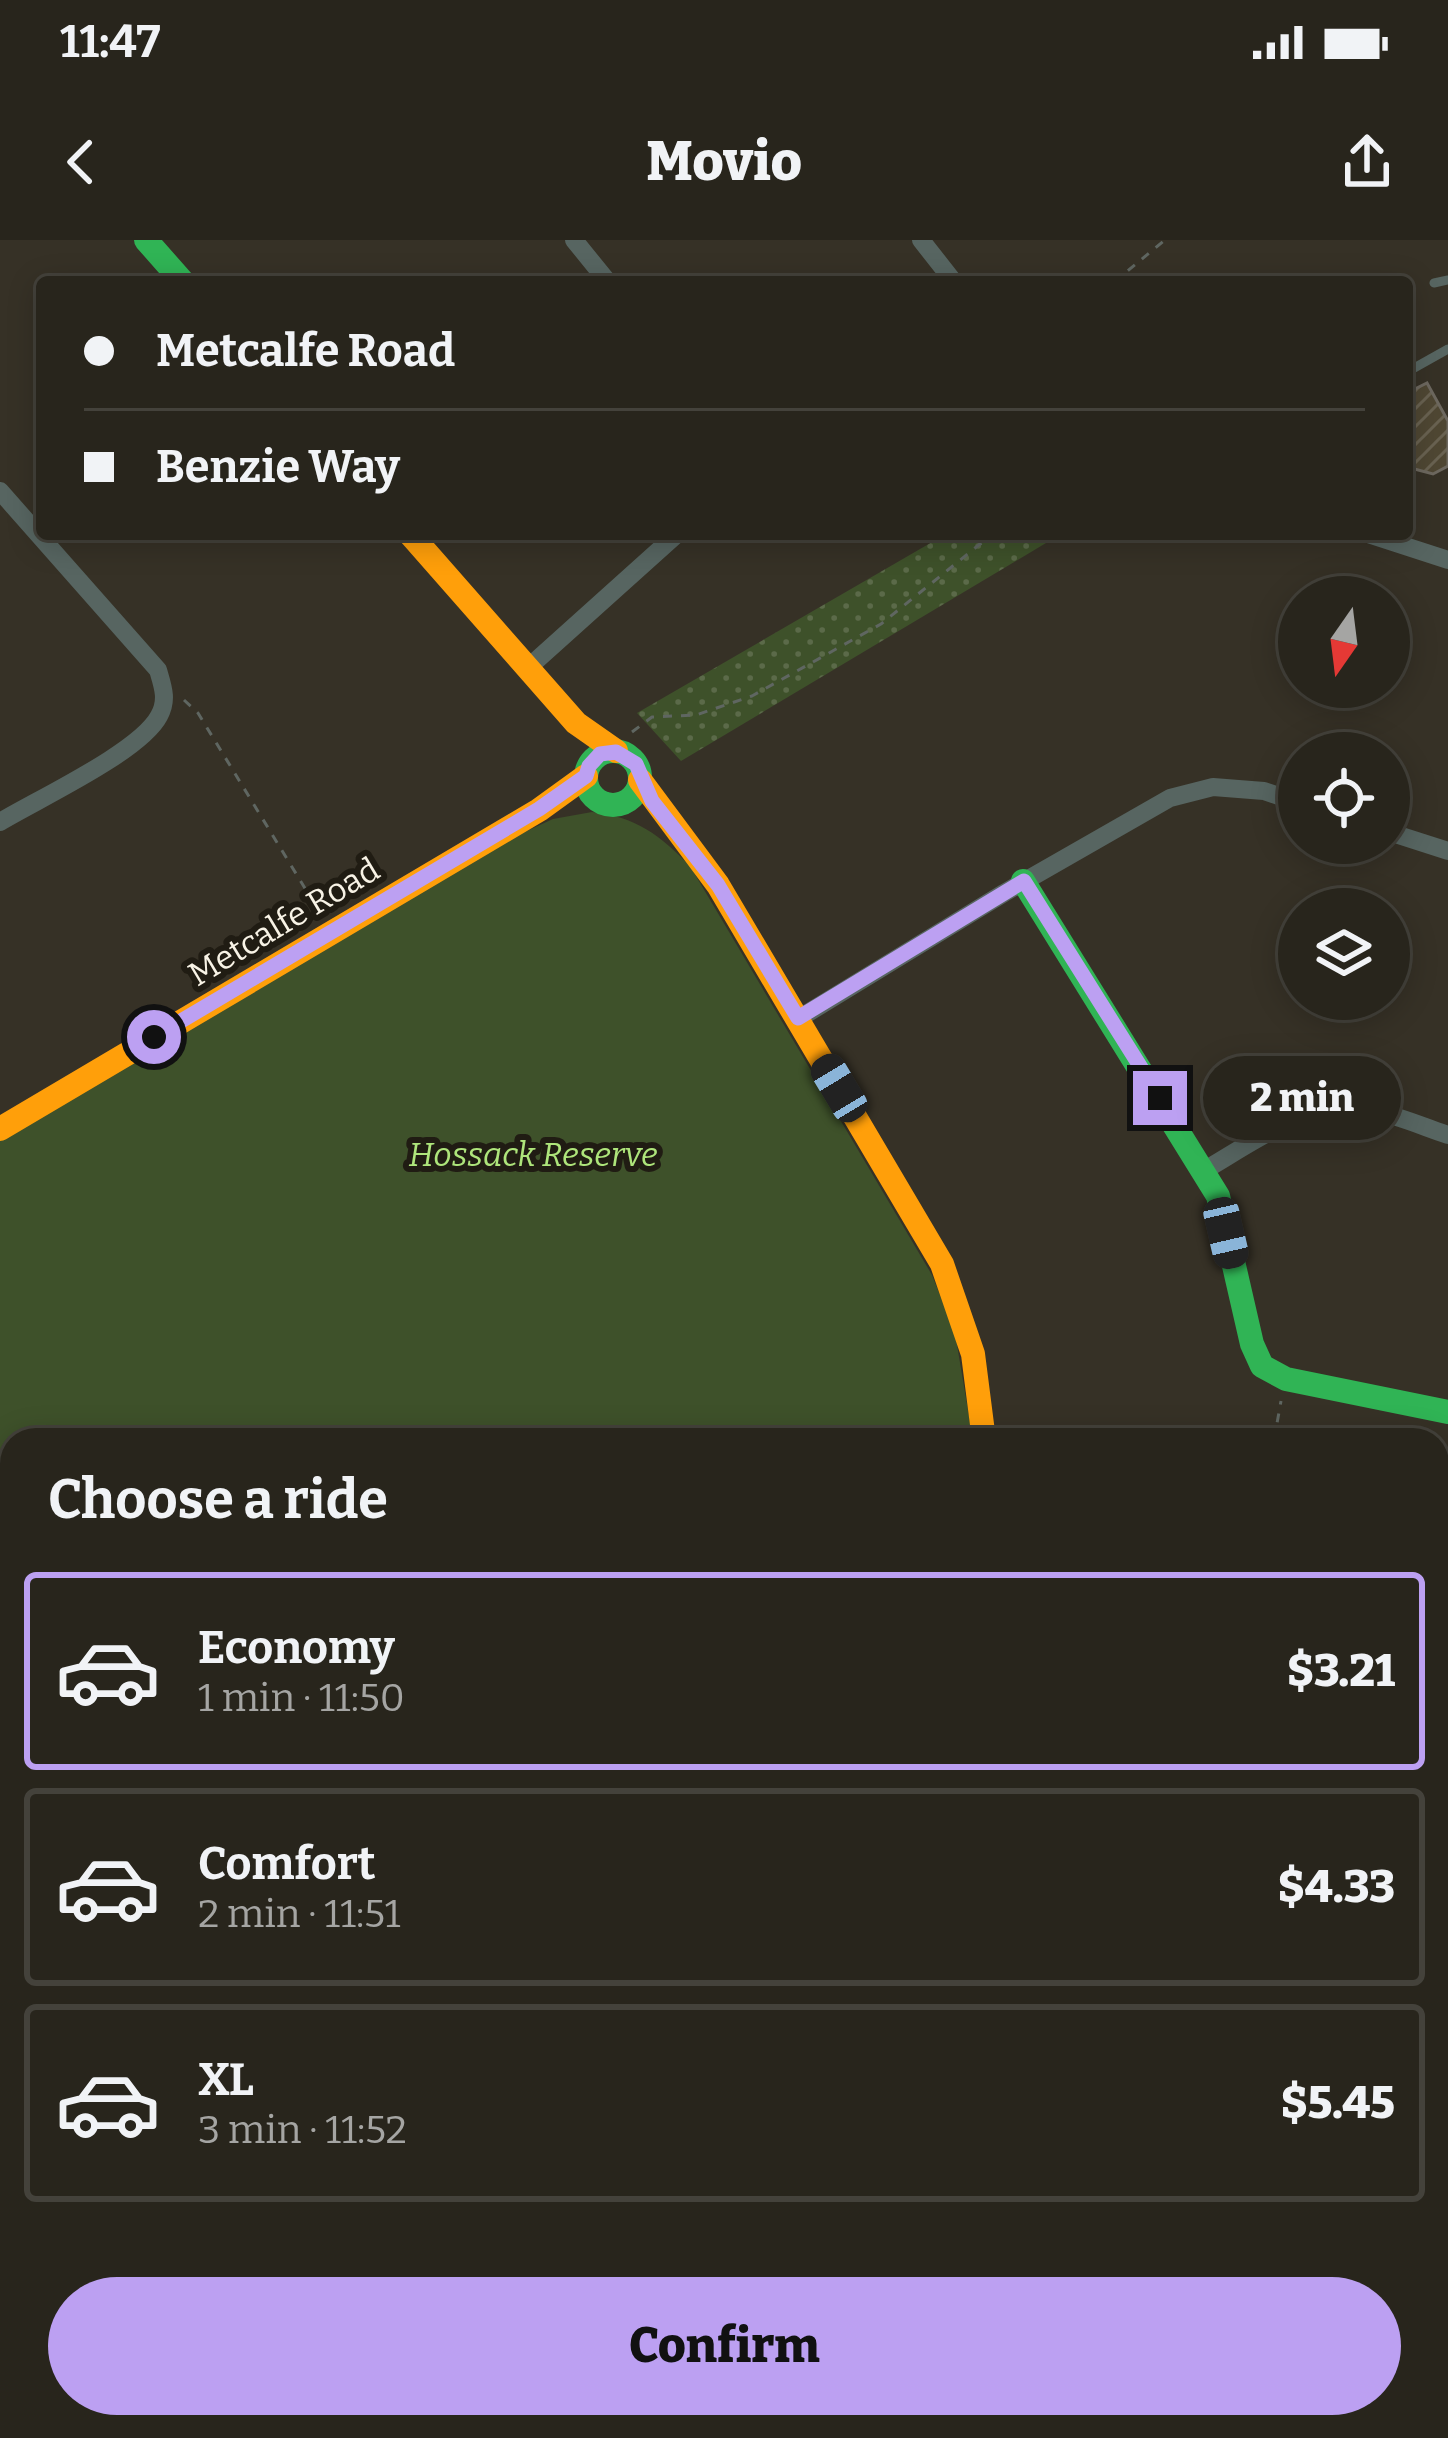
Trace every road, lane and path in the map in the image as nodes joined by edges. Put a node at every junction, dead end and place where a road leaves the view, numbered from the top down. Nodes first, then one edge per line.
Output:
1 (146, 240) edge
2 (574, 240) edge
3 (920, 240) edge
4 (1165, 240) edge
5 (178, 276) edge
6 (603, 276) edge
7 (949, 276) edge
8 (1121, 276) edge
9 (1448, 280) edge
10 (1435, 283) dead end
11 (1448, 349) edge
12 (1413, 369) edge
13 (0, 491) edge
14 (36, 532) edge
15 (43, 540) edge
16 (415, 540) edge
17 (670, 540) edge
18 (990, 540) edge
19 (1386, 540) edge
20 (1448, 560) edge
21 (529, 667) junction
22 (166, 696) junction
23 (575, 723) junction
24 (621, 744) junction
25 (588, 771) junction
26 (640, 780) junction
27 (1278, 796) edge
28 (609, 804) junction
29 (539, 809) junction
30 (0, 822) edge
31 (677, 833) junction
32 (1410, 839) edge
33 (1448, 851) edge
34 (1024, 881) junction
35 (317, 908) dead end
36 (798, 1018) junction
37 (0, 1129) edge
38 (1448, 1135) edge
39 (1205, 1170) junction
40 (1286, 1379) junction
41 (1448, 1412) edge
42 (982, 1428) edge
43 (1276, 1428) edge

1 - 5 street
2 - 6 street
3 - 7 street
4 - 8 path
9 - 10 lane
11 - 12 lane
13 - 14 street
15 - 22 street
16 - 21 street
17 - 21 street
18 - 24 path
19 - 20 street
21 - 23 street
22 - 30 street
22 - 35 path
23 - 24 street
23 - 25 street
24 - 25 street
24 - 26 street
25 - 28 street
25 - 29 street, Metcalfe Road
26 - 28 street
26 - 31 street
27 - 34 street
28 - 29 street, Metcalfe Road
28 - 31 street
29 - 37 street, Metcalfe Road
31 - 36 street
32 - 33 street
34 - 36 street
34 - 39 street
36 - 42 street
38 - 39 street
39 - 40 street
40 - 41 street
40 - 43 path

